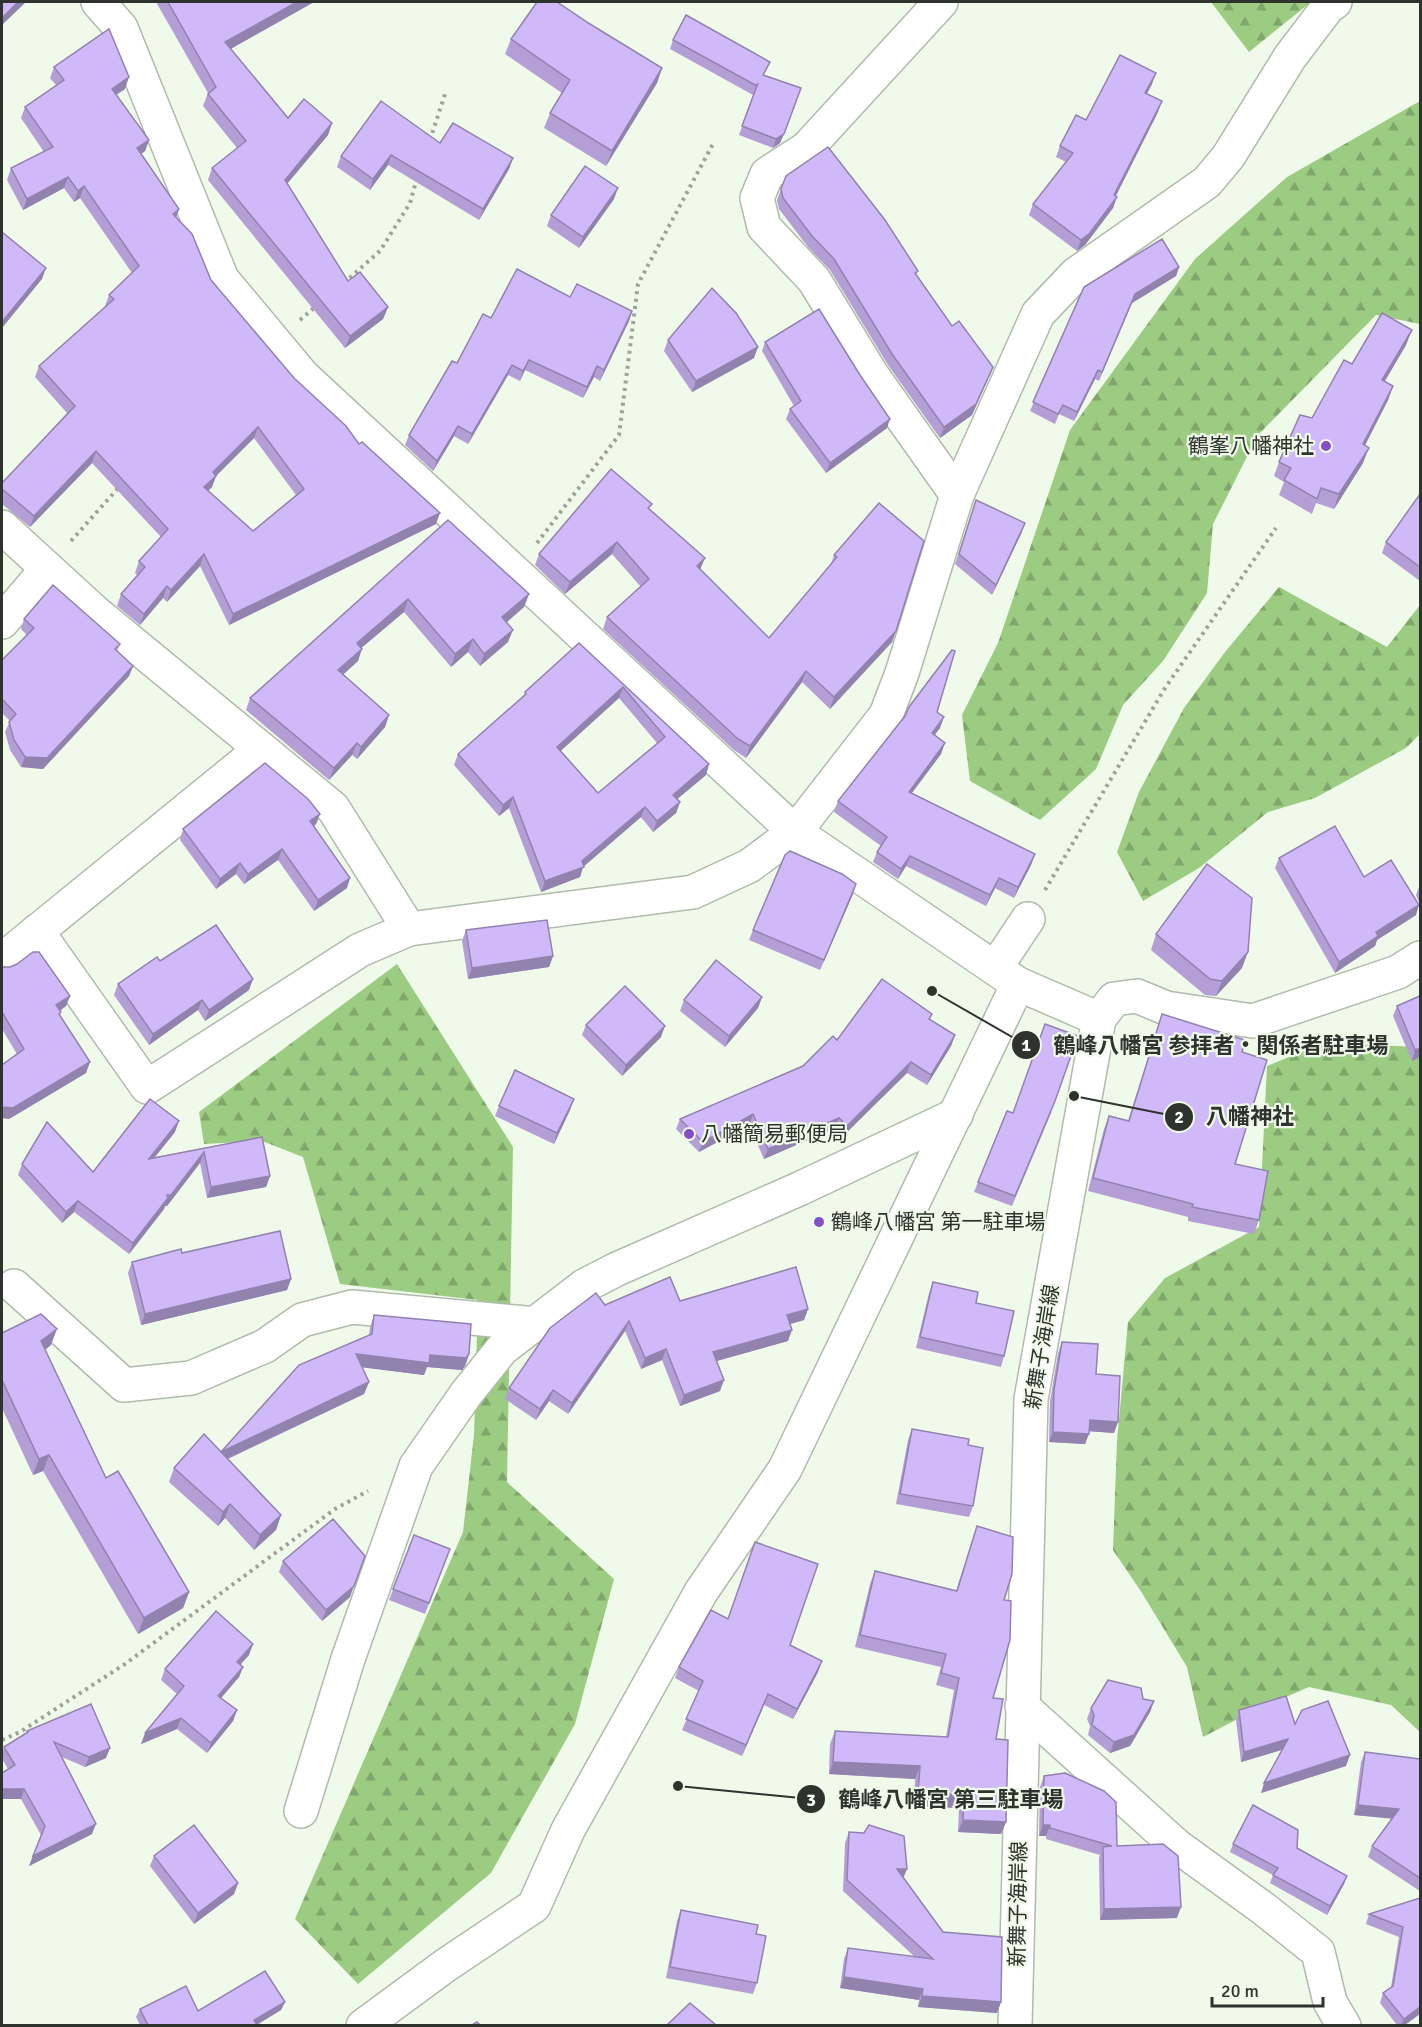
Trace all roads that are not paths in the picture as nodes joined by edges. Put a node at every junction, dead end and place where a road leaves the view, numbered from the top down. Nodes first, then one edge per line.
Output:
1 (98, 2) edge
2 (941, 2) edge
3 (1335, 2) edge
4 (957, 495) junction
5 (2, 527) edge
6 (47, 569) junction
7 (2, 622) edge
8 (261, 749) junction
9 (795, 832) junction
10 (1028, 919) road end
11 (409, 928) junction
12 (37, 931) junction
13 (1420, 958) edge
14 (2, 960) edge
15 (1007, 976) junction
16 (1099, 1019) junction
17 (956, 1114) junction
18 (14, 1286) dead end
19 (536, 1324) junction
20 (1022, 1706) junction
21 (301, 1812) dead end
22 (363, 2025) edge
23 (1015, 2025) edge
24 (1344, 2025) edge

1 - 9 street
2 - 4 street
3 - 4 street
4 - 9 street
5 - 6 street
6 - 7 street
6 - 8 street
8 - 11 street
8 - 12 street
9 - 11 street
9 - 15 street
10 - 15 street
11 - 12 street
12 - 14 street
13 - 16 street
15 - 16 street
15 - 17 street
16 - 20 street, 新舞子海岸線
17 - 19 street
17 - 22 street
18 - 19 street
19 - 21 street
20 - 23 street, 新舞子海岸線
20 - 24 street

